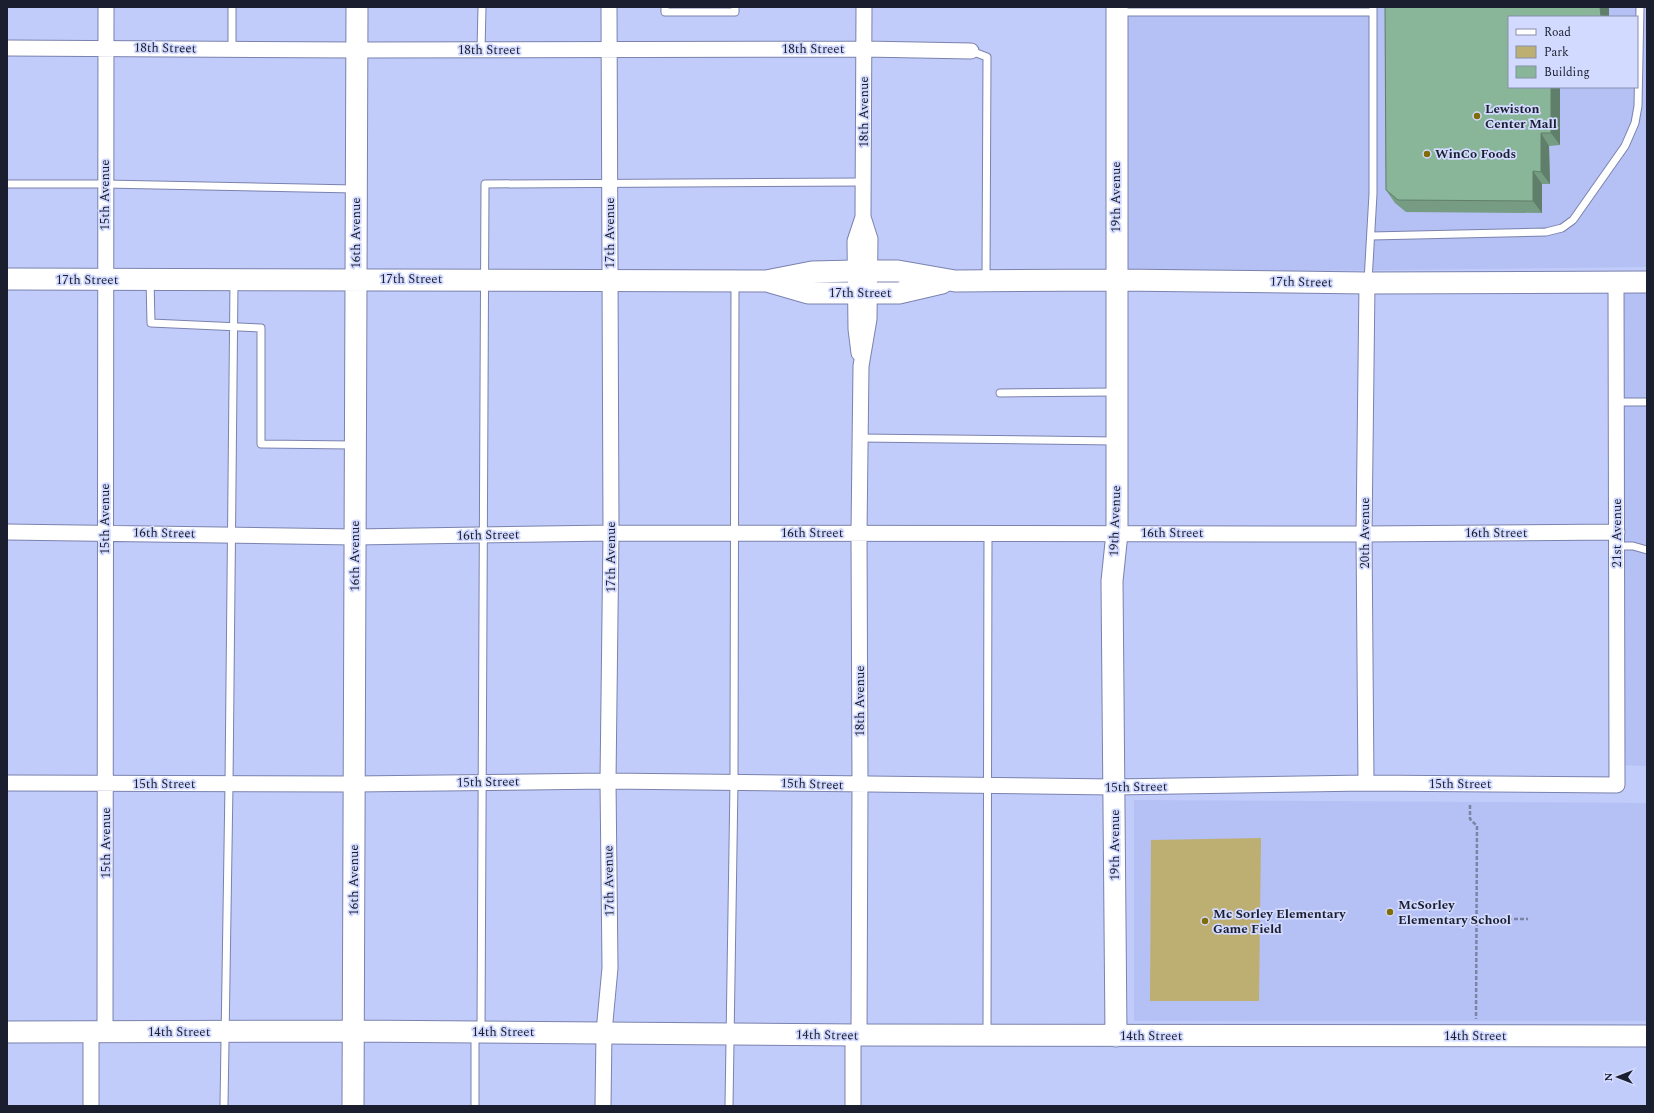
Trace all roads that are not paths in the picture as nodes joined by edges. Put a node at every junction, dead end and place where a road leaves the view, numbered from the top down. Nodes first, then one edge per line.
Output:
1 (106, 7) edge
2 (232, 7) edge
3 (357, 7) edge
4 (482, 7) edge
5 (609, 7) edge
6 (665, 7) edge
7 (735, 7) edge
8 (864, 7) edge
9 (1640, 7) edge
10 (1117, 9) edge
11 (1373, 9) edge
12 (7, 48) edge
13 (105, 48) junction
14 (232, 49) junction
15 (864, 49) junction
16 (356, 50) junction
17 (481, 50) junction
18 (609, 50) junction
19 (971, 51) joint
20 (863, 182) junction
21 (610, 183) junction
22 (7, 184) edge
23 (105, 184) junction
24 (356, 189) junction
25 (1371, 236) junction
26 (862, 271) junction
27 (7, 279) edge
28 (234, 279) junction
29 (356, 279) junction
30 (105, 280) junction
31 (150, 280) junction
32 (485, 280) junction
33 (610, 280) junction
34 (1116, 280) junction
35 (735, 281) junction
36 (766, 281) junction
37 (955, 281) junction
38 (986, 281) junction
39 (1616, 281) junction
40 (1647, 282) edge
41 (1367, 283) junction
42 (862, 293) junction
43 (234, 326) junction
44 (1116, 392) junction
45 (1000, 393) dead end
46 (1615, 402) junction
47 (1647, 402) edge
48 (860, 438) junction
49 (1117, 441) junction
50 (355, 445) junction
51 (7, 532) edge
52 (105, 532) junction
53 (611, 533) junction
54 (734, 533) junction
55 (859, 533) junction
56 (988, 533) junction
57 (1117, 533) junction
58 (1364, 534) junction
59 (231, 535) junction
60 (484, 535) junction
61 (355, 537) junction
62 (1617, 539) junction
63 (1647, 550) edge
64 (608, 781) junction
65 (483, 782) junction
66 (734, 782) junction
67 (1366, 783) junction
68 (7, 784) edge
69 (106, 784) junction
70 (229, 784) junction
71 (354, 784) junction
72 (860, 785) junction
73 (1617, 785) joint
74 (987, 786) junction
75 (1114, 788) junction
76 (353, 1031) junction
77 (478, 1031) junction
78 (7, 1032) edge
79 (98, 1032) junction
80 (225, 1032) junction
81 (604, 1032) junction
82 (730, 1034) junction
83 (856, 1035) junction
84 (987, 1036) junction
85 (1116, 1036) junction
86 (1647, 1036) edge
87 (91, 1106) edge
88 (224, 1106) edge
89 (353, 1106) edge
90 (475, 1106) edge
91 (603, 1106) edge
92 (729, 1106) edge
93 (853, 1106) edge

1 - 13 street, 15th Avenue
2 - 14 lane
3 - 16 main road, 16th Avenue
4 - 17 lane
5 - 18 street, 17th Avenue
6 - 7 lane
8 - 15 street, 18th Avenue
9 - 25 lane
10 - 11 lane
10 - 34 main road, 19th Avenue
11 - 25 lane
12 - 13 street, 18th Street
13 - 14 street, 18th Street
13 - 23 street, 15th Avenue
14 - 16 street, 18th Street
15 - 18 street, 18th Street
15 - 19 street, 18th Street
15 - 20 street, 18th Avenue
16 - 17 street, 18th Street
16 - 24 main road, 16th Avenue
17 - 18 street, 18th Street
18 - 21 street, 17th Avenue
19 - 38 lane
20 - 21 lane
20 - 26 street, 18th Avenue
21 - 32 lane
21 - 33 street, 17th Avenue
22 - 23 lane
23 - 24 lane
23 - 30 street, 15th Avenue
24 - 29 main road, 16th Avenue
25 - 41 lane
26 - 36 main road, 17th Street
26 - 37 main road, 17th Street
26 - 42 street, 18th Avenue
27 - 30 main road, 17th Street
28 - 29 main road, 17th Street
28 - 31 main road, 17th Street
28 - 43 lane
29 - 32 main road, 17th Street
29 - 50 main road, 16th Avenue
30 - 31 main road, 17th Street
30 - 52 street, 15th Avenue
31 - 43 lane
32 - 33 main road, 17th Street
32 - 60 lane
33 - 35 main road, 17th Street
33 - 53 street, 17th Avenue
34 - 38 main road, 17th Street
34 - 41 main road, 17th Street
34 - 44 main road, 19th Avenue
35 - 36 main road, 17th Street
35 - 54 lane
36 - 42 main road, 17th Street
37 - 38 main road, 17th Street
37 - 42 main road, 17th Street
39 - 40 main road, 17th Street
39 - 41 main road, 17th Street
39 - 46 street, 21st Avenue
41 - 58 street, 20th Avenue
42 - 48 street, 18th Avenue
43 - 50 lane
43 - 59 lane
44 - 45 lane
44 - 49 main road, 19th Avenue
46 - 47 lane
46 - 62 street, 21st Avenue
48 - 49 lane
48 - 55 street, 18th Avenue
49 - 57 main road, 19th Avenue
50 - 61 main road, 16th Avenue
51 - 52 street, 16th Street
52 - 59 street, 16th Street
52 - 69 street, 15th Avenue
53 - 54 street, 16th Street
53 - 60 street, 16th Street
53 - 64 street, 17th Avenue
54 - 55 street, 16th Street
54 - 66 lane
55 - 56 street, 16th Street
55 - 72 street, 18th Avenue
56 - 57 street, 16th Street
56 - 74 lane
57 - 58 street, 16th Street
57 - 75 main road, 19th Avenue
58 - 62 street, 16th Street
58 - 67 street, 20th Avenue
59 - 61 street, 16th Street
59 - 70 lane
60 - 61 street, 16th Street
60 - 65 lane
61 - 71 main road, 16th Avenue
62 - 63 lane
62 - 73 street, 21st Avenue
64 - 65 street, 15th Street
64 - 66 street, 15th Street
64 - 81 street, 17th Avenue
65 - 71 street, 15th Street
65 - 77 lane
66 - 72 street, 15th Street
66 - 82 lane
67 - 73 street, 15th Street
67 - 75 street, 15th Street
68 - 69 street, 15th Street
69 - 70 street, 15th Street
69 - 79 street, 15th Avenue
70 - 71 street, 15th Street
70 - 80 lane
71 - 76 main road, 16th Avenue
72 - 74 street, 15th Street
72 - 83 street, 18th Avenue
74 - 75 street, 15th Street
74 - 84 lane
75 - 85 main road, 19th Avenue
76 - 77 main road, 14th Street
76 - 80 main road, 14th Street
76 - 89 main road, 16th Avenue
77 - 81 main road, 14th Street
77 - 90 lane
78 - 79 main road, 14th Street
79 - 80 main road, 14th Street
79 - 87 street, 15th Avenue
80 - 88 lane
81 - 82 main road, 14th Street
81 - 91 street, 17th Avenue
82 - 83 main road, 14th Street
82 - 92 lane
83 - 84 main road, 14th Street
83 - 93 street, 18th Avenue
84 - 85 main road, 14th Street
85 - 86 main road, 14th Street

